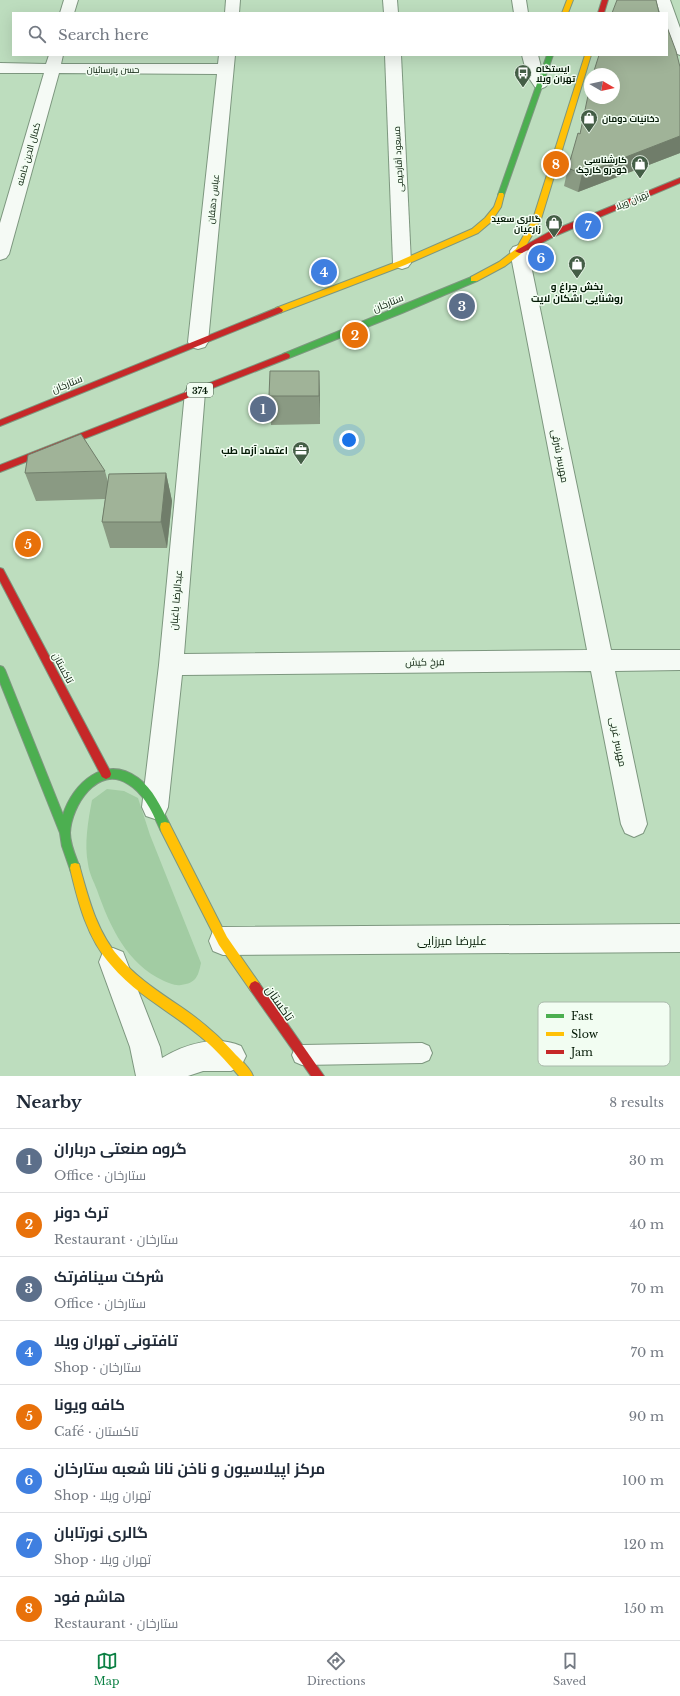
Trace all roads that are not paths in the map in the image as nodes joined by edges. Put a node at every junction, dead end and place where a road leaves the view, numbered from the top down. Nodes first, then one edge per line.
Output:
1 (71, 0) edge
2 (233, 0) edge
3 (390, 0) edge
4 (519, 0) edge
5 (570, 0) edge
6 (605, 0) edge
7 (663, 0) edge
8 (67, 12) edge
9 (232, 12) edge
10 (391, 12) edge
11 (521, 12) edge
12 (565, 12) edge
13 (601, 12) edge
14 (667, 12) edge
15 (668, 15) edge
16 (680, 50) edge
17 (393, 56) edge
18 (530, 56) edge
19 (550, 56) edge
20 (588, 56) edge
21 (54, 62) edge
22 (227, 62) edge
23 (0, 68) edge
24 (540, 84) junction
25 (680, 180) edge
26 (520, 251) junction
27 (0, 254) edge
28 (402, 262) junction
29 (198, 342) junction
30 (195, 392) junction
31 (1, 422) edge
32 (0, 469) edge
33 (0, 572) edge
34 (680, 660) edge
35 (601, 661) junction
36 (171, 665) junction
37 (0, 670) edge
38 (106, 774) junction
39 (155, 807) junction
40 (634, 824) dead end
41 (65, 833) junction
42 (680, 938) edge
43 (223, 941) junction
44 (113, 962) junction
45 (422, 1053) dead end
46 (302, 1055) junction
47 (239, 1066) edge
48 (151, 1076) edge
49 (163, 1076) edge
50 (318, 1076) edge

1 - 8 street
2 - 9 street
3 - 10 street
4 - 11 street
5 - 12 main road
6 - 13 main road
7 - 14 street
15 - 16 street
17 - 28 street, مسعود آقارحیمی
18 - 24 street
19 - 24 main road, ستارخان
20 - 26 main road, ستارخان / 374
21 - 22 street, حسن پارسائیان
21 - 23 street, حسن پارسائیان
21 - 27 street, کمال الدین خامنه
22 - 29 street, عباس دهقان
24 - 28 main road, ستارخان
25 - 26 main road, تهران ویلا
26 - 30 main road, ستارخان / 374
26 - 35 street, مهرسر شرقی
28 - 29 main road, ستارخان
29 - 31 main road, ستارخان
30 - 32 main road, ستارخان / 374
30 - 36 street, عبدالرضا باغبان
33 - 38 main road, تاکستان
34 - 35 street, فرخ کیش
35 - 36 street, فرخ کیش
35 - 40 street, مهرسر غربی
36 - 39 street, عبدالرضا باغبان
37 - 41 main road
38 - 39 main road, تاکستان
38 - 41 main road
39 - 43 main road, تاکستان
41 - 44 main road
42 - 43 street, علیرضا میرزایی
43 - 46 main road, تاکستان
44 - 47 main road
44 - 48 street
45 - 46 lane
46 - 50 main road, تاکستان
47 - 49 street

